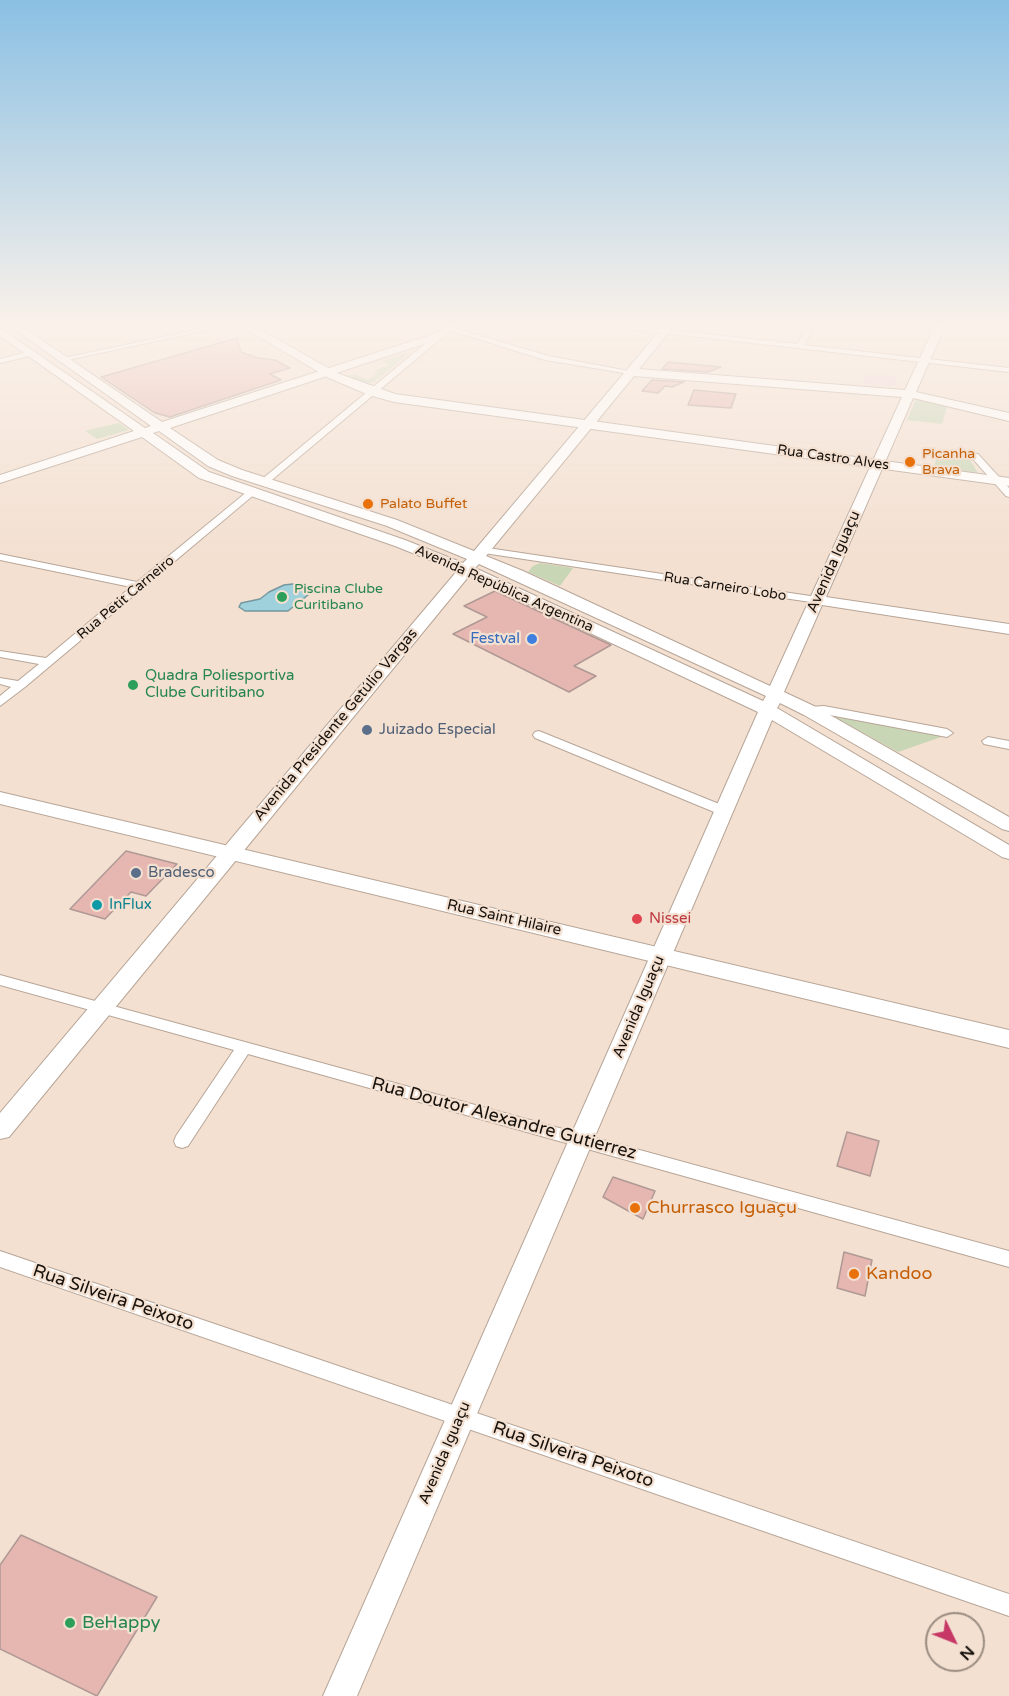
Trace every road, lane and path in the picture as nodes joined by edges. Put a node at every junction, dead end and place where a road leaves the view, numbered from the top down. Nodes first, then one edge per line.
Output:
1 (97, 400) edge
2 (123, 400) edge
3 (240, 400) edge
4 (363, 400) edge
5 (404, 400) edge
6 (606, 400) edge
7 (906, 400) edge
8 (936, 400) edge
9 (1009, 417) edge
10 (585, 425) junction
11 (161, 426) junction
12 (141, 432) junction
13 (975, 456) dead end
14 (878, 464) junction
15 (0, 481) edge
16 (1002, 481) edge
17 (264, 482) junction
18 (251, 493) junction
19 (1009, 494) edge
20 (0, 557) edge
21 (474, 559) junction
22 (549, 560) junction
23 (518, 574) junction
24 (140, 586) junction
25 (817, 600) junction
26 (1009, 629) edge
27 (0, 654) edge
28 (48, 662) junction
29 (0, 681) edge
30 (21, 685) junction
31 (776, 693) junction
32 (0, 702) edge
33 (810, 711) junction
34 (763, 721) junction
35 (947, 733) dead end
36 (539, 735) dead end
37 (988, 741) dead end
38 (1009, 745) edge
39 (0, 798) edge
40 (724, 812) junction
41 (1009, 825) edge
42 (230, 853) junction
43 (1009, 853) edge
44 (661, 956) junction
45 (0, 980) edge
46 (101, 1008) junction
47 (1009, 1039) edge
48 (244, 1048) junction
49 (0, 1130) edge
50 (581, 1140) junction
51 (182, 1141) dead end
52 (0, 1259) edge
53 (1009, 1259) edge
54 (461, 1417) junction
55 (1009, 1605) edge
56 (340, 1696) edge

1 - 12 main road, Avenida República Argentina
2 - 11 main road, Avenida República Argentina
3 - 11 main road
4 - 17 street
5 - 10 main road, Rua Castro Alves
6 - 10 main road, Avenida Presidente Getúlio Vargas
7 - 14 main road, Avenida Iguaçu
8 - 9 main road
10 - 14 main road, Rua Castro Alves
10 - 21 main road, Avenida Presidente Getúlio Vargas
11 - 12 main road
11 - 17 main road, Avenida República Argentina
12 - 15 main road
12 - 18 main road, Avenida República Argentina
13 - 16 street
14 - 16 main road, Rua Castro Alves
14 - 25 main road, Avenida Iguaçu
16 - 19 street
17 - 21 main road, Avenida República Argentina
18 - 21 main road, Avenida República Argentina
18 - 24 street, Rua Petit Carneiro
20 - 24 street
21 - 22 street, Rua Carneiro Lobo
21 - 23 main road, Avenida República Argentina
21 - 34 main road, Avenida República Argentina
21 - 42 main road, Avenida Presidente Getúlio Vargas
22 - 23 street, Rua Carneiro Lobo
22 - 25 street, Rua Carneiro Lobo
23 - 31 main road, Avenida República Argentina
24 - 28 street, Rua Petit Carneiro
25 - 26 main road, Rua Carneiro Lobo
25 - 31 main road, Avenida Iguaçu
27 - 28 street
28 - 30 street, Rua Petit Carneiro
29 - 30 street
30 - 32 street, Rua Petit Carneiro
31 - 33 main road, Avenida República Argentina
31 - 34 main road, Avenida Iguaçu
33 - 35 street
33 - 41 main road, Avenida República Argentina
34 - 40 main road, Avenida Iguaçu
34 - 43 main road
36 - 40 street
37 - 38 street
39 - 42 main road, Rua Saint Hilaire
40 - 44 main road, Avenida Iguaçu
42 - 44 main road, Rua Saint Hilaire
42 - 46 main road, Avenida Presidente Getúlio Vargas
44 - 47 main road, Rua Saint Hilaire
44 - 50 main road, Avenida Iguaçu
45 - 46 street, Rua Doutor Alexandre Gutierrez
46 - 48 street, Rua Doutor Alexandre Gutierrez
46 - 49 main road, Avenida Presidente Getúlio Vargas
48 - 50 street, Rua Doutor Alexandre Gutierrez
48 - 51 street
50 - 53 street, Rua Doutor Alexandre Gutierrez
50 - 54 main road, Avenida Iguaçu
52 - 54 street, Rua Silveira Peixoto
54 - 55 street, Rua Silveira Peixoto
54 - 56 main road, Avenida Iguaçu

